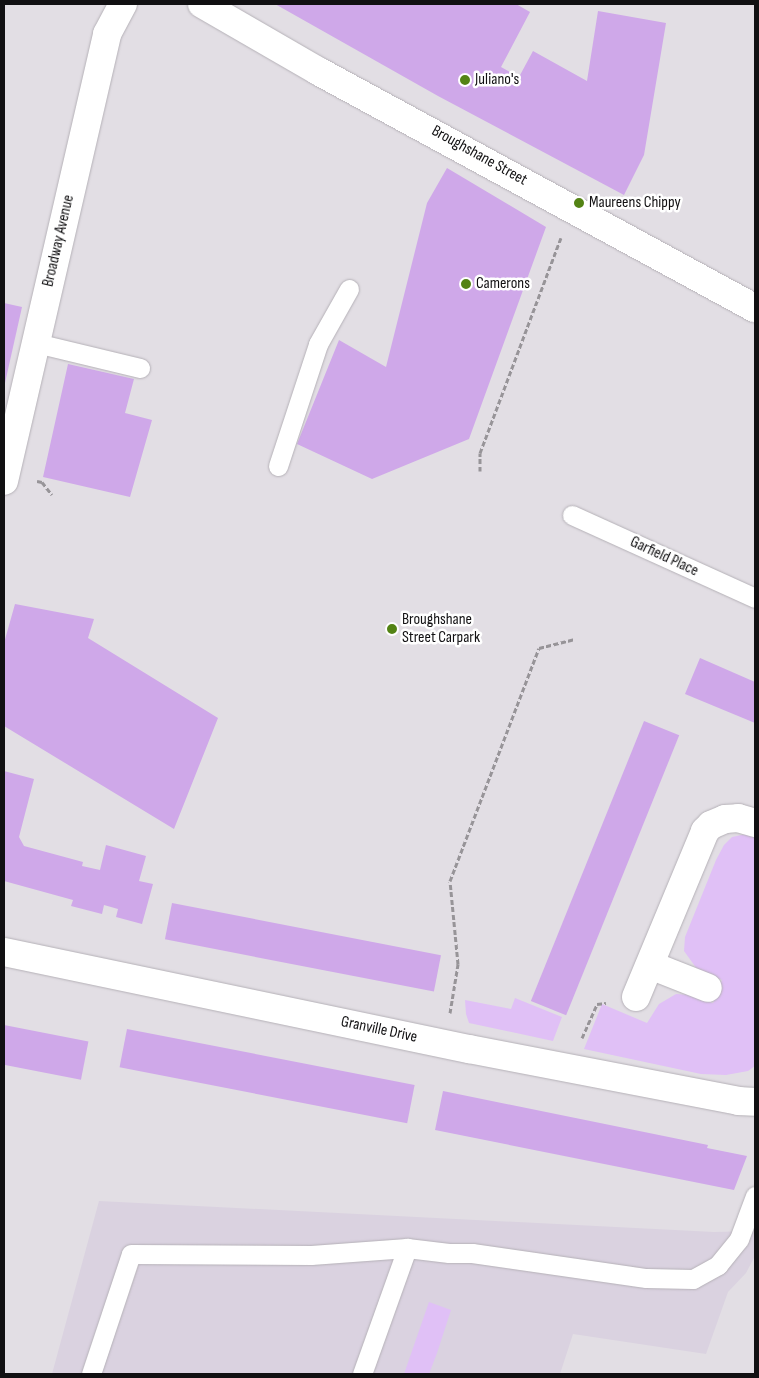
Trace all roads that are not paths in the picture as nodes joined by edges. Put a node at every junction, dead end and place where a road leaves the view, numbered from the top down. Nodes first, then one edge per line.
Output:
1 (123, 4) edge
2 (202, 4) edge
3 (349, 289) dead end
4 (755, 308) edge
5 (36, 343) junction
6 (140, 368) dead end
7 (8, 440) edge
8 (278, 466) dead end
9 (4, 481) edge
10 (572, 515) dead end
11 (755, 598) edge
12 (755, 823) edge
13 (4, 952) edge
14 (650, 965) junction
15 (708, 988) dead end
16 (636, 997) road end
17 (755, 1102) edge
18 (755, 1196) edge
19 (407, 1248) junction
20 (91, 1374) edge
21 (362, 1374) edge

1 - 5 street, Broadway Avenue
2 - 4 street, Broughshane Street
3 - 8 lane
5 - 6 lane
5 - 7 street, Broadway Avenue
7 - 9 street, Broadway Avenue
10 - 11 lane, Garfield Place
12 - 14 street
13 - 17 street, Granville Drive
14 - 15 street
14 - 16 street
18 - 19 lane
19 - 20 lane
19 - 21 lane

